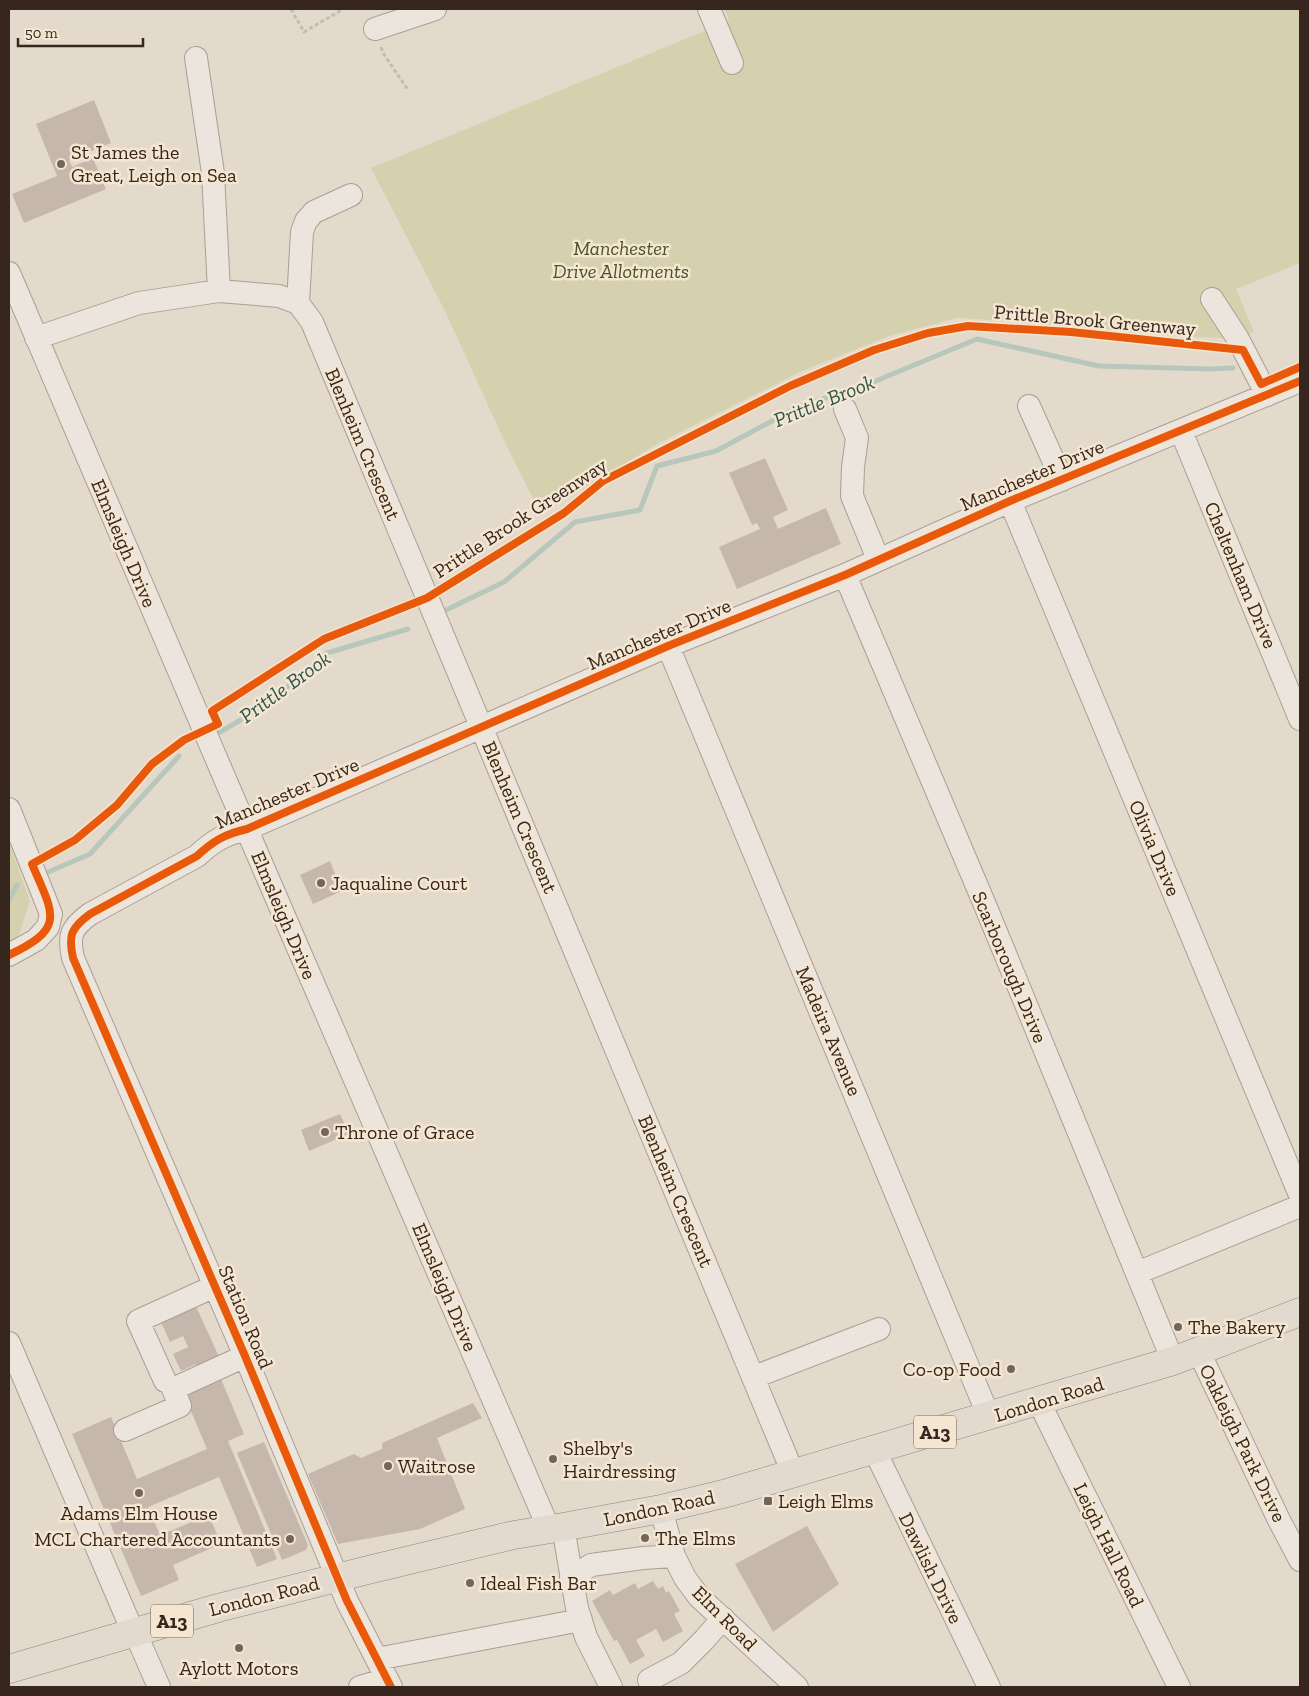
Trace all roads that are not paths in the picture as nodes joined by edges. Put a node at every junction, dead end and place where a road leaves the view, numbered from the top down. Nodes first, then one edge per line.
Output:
1 (435, 9) edge
2 (709, 9) edge
3 (375, 29) road end
4 (196, 58) dead end
5 (732, 63) dead end
6 (351, 196) dead end
7 (9, 273) edge
8 (219, 291) junction
9 (1212, 299) dead end
10 (298, 303) junction
11 (36, 338) junction
12 (1300, 381) edge
13 (1267, 395) junction
14 (1029, 406) dead end
15 (845, 409) dead end
16 (1181, 431) junction
17 (1062, 480) junction
18 (1010, 501) junction
19 (878, 559) junction
20 (845, 575) junction
21 (668, 646) junction
22 (1300, 719) edge
23 (482, 728) junction
24 (9, 809) edge
25 (247, 828) junction
26 (9, 955) edge
27 (73, 958) joint
28 (1300, 1195) edge
29 (1300, 1206) edge
30 (1137, 1273) junction
31 (215, 1286) junction
32 (1300, 1312) edge
33 (879, 1329) dead end
34 (9, 1343) edge
35 (1199, 1352) junction
36 (245, 1356) junction
37 (1173, 1361) junction
38 (754, 1377) junction
39 (165, 1381) dead end
40 (1040, 1402) junction
41 (989, 1417) junction
42 (125, 1430) dead end
43 (874, 1449) junction
44 (794, 1473) junction
45 (661, 1509) junction
46 (556, 1528) junction
47 (674, 1556) junction
48 (1300, 1560) edge
49 (337, 1577) junction
50 (571, 1578) junction
51 (722, 1618) junction
52 (581, 1620) junction
53 (134, 1632) junction
54 (377, 1659) junction
55 (9, 1668) edge
56 (649, 1680) dead end
57 (389, 1683) edge
58 (159, 1687) edge
59 (360, 1687) edge
60 (611, 1687) edge
61 (797, 1687) edge
62 (989, 1687) edge
63 (1179, 1687) edge

1 - 3 street
2 - 5 street
4 - 8 street
6 - 10 street
7 - 11 street, Elmsleigh Drive
8 - 10 street
8 - 11 street
9 - 13 street
10 - 23 street, Blenheim Crescent
11 - 25 street, Elmsleigh Drive
12 - 13 street, Manchester Drive
13 - 16 street, Manchester Drive
14 - 17 street
15 - 19 street
16 - 17 street, Manchester Drive
16 - 22 street, Cheltenham Drive
17 - 18 street, Manchester Drive
18 - 19 street, Manchester Drive
18 - 28 street, Olivia Drive
19 - 20 street, Manchester Drive
20 - 21 street, Manchester Drive
20 - 30 street, Scarborough Drive
21 - 23 street, Manchester Drive
21 - 41 street, Madeira Avenue
23 - 25 street, Manchester Drive
23 - 38 street, Blenheim Crescent
24 - 26 street
25 - 27 street, Manchester Drive
25 - 46 street, Elmsleigh Drive
27 - 31 street, Station Road
29 - 30 street
30 - 37 street, Scarborough Drive
31 - 36 street, Station Road
31 - 39 street
32 - 35 main road, London Road / A13
33 - 38 street
34 - 53 street
35 - 37 main road, London Road / A13
35 - 48 street, Oakleigh Park Drive
36 - 42 street
36 - 49 street, Station Road
37 - 40 main road, London Road / A13
38 - 44 street, Blenheim Crescent
40 - 41 main road, London Road / A13
40 - 63 street, Leigh Hall Road
41 - 43 main road, London Road / A13
43 - 44 main road, London Road / A13
43 - 62 street, Dawlish Drive
44 - 45 main road, London Road / A13
45 - 46 main road, London Road / A13
45 - 47 street, Elm Road
46 - 49 main road, London Road / A13
46 - 50 street, Elmsleigh Drive
47 - 50 street
47 - 51 street, Elm Road
49 - 53 main road, London Road / A13
49 - 54 street, Station Road
50 - 52 street, Elmsleigh Drive
51 - 56 street
51 - 61 street, Elm Road
52 - 54 street
52 - 60 street, Elmsleigh Drive
53 - 55 main road, London Road / A13
53 - 58 street
54 - 57 street, Station Road
57 - 59 street

